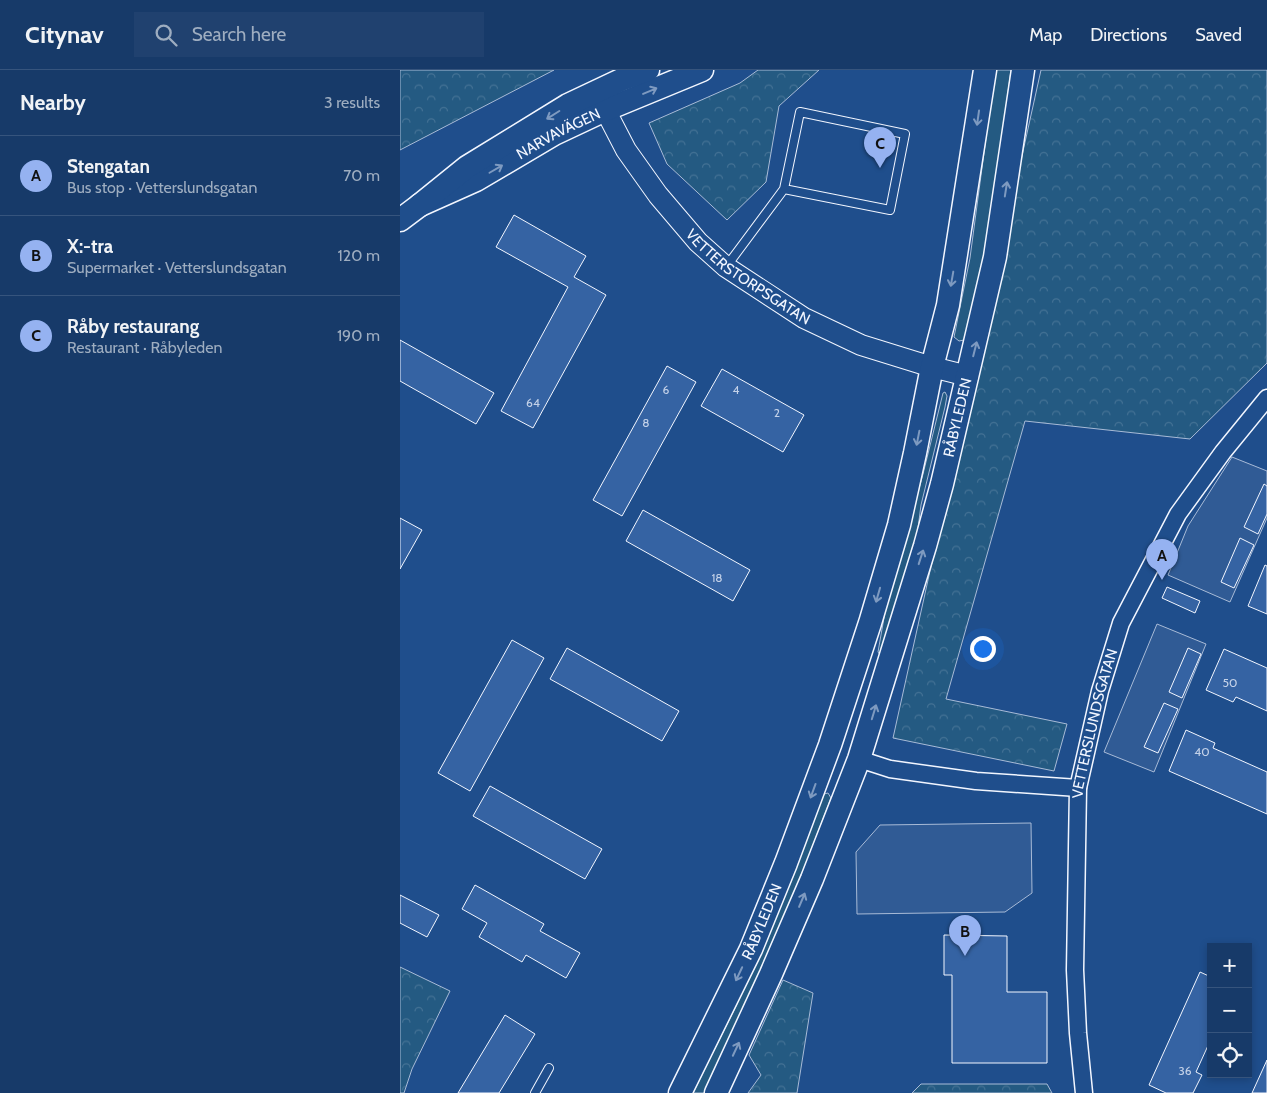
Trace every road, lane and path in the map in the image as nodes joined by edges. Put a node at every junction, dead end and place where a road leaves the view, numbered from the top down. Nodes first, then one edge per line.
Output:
1 (648, 70) edge
2 (702, 70) edge
3 (985, 70) edge
4 (1023, 70) edge
5 (600, 101) junction
6 (784, 189) junction
7 (400, 220) edge
8 (726, 267) junction
9 (932, 367) junction
10 (968, 376) junction
11 (1267, 398) edge
12 (830, 745) junction
13 (859, 759) junction
14 (1078, 788) junction
15 (549, 1068) dead end
16 (535, 1093) edge
17 (680, 1093) edge
18 (716, 1093) edge
19 (1084, 1093) edge

1 - 5 main road, NARVAVÄGEN
5 -> 2 main road, NARVAVÄGEN
3 -> 9 main road, RÅBYLEDEN
10 -> 4 main road, RÅBYLEDEN
5 - 7 main road, NARVAVÄGEN
5 - 8 street, VETTERSTORPSGATAN
6 - 6 lane
6 - 8 lane
8 - 9 street, VETTERSTORPSGATAN
9 - 10 street, VETTERSTORPSGATAN
9 -> 12 main road, RÅBYLEDEN
13 -> 10 main road, RÅBYLEDEN
11 - 14 street, VETTERSLUNDSGATAN
12 - 13 main road
12 -> 17 main road, RÅBYLEDEN
13 - 14 street
18 -> 13 main road, RÅBYLEDEN
14 - 19 street, VETTERSLUNDSGATAN
15 - 16 lane

